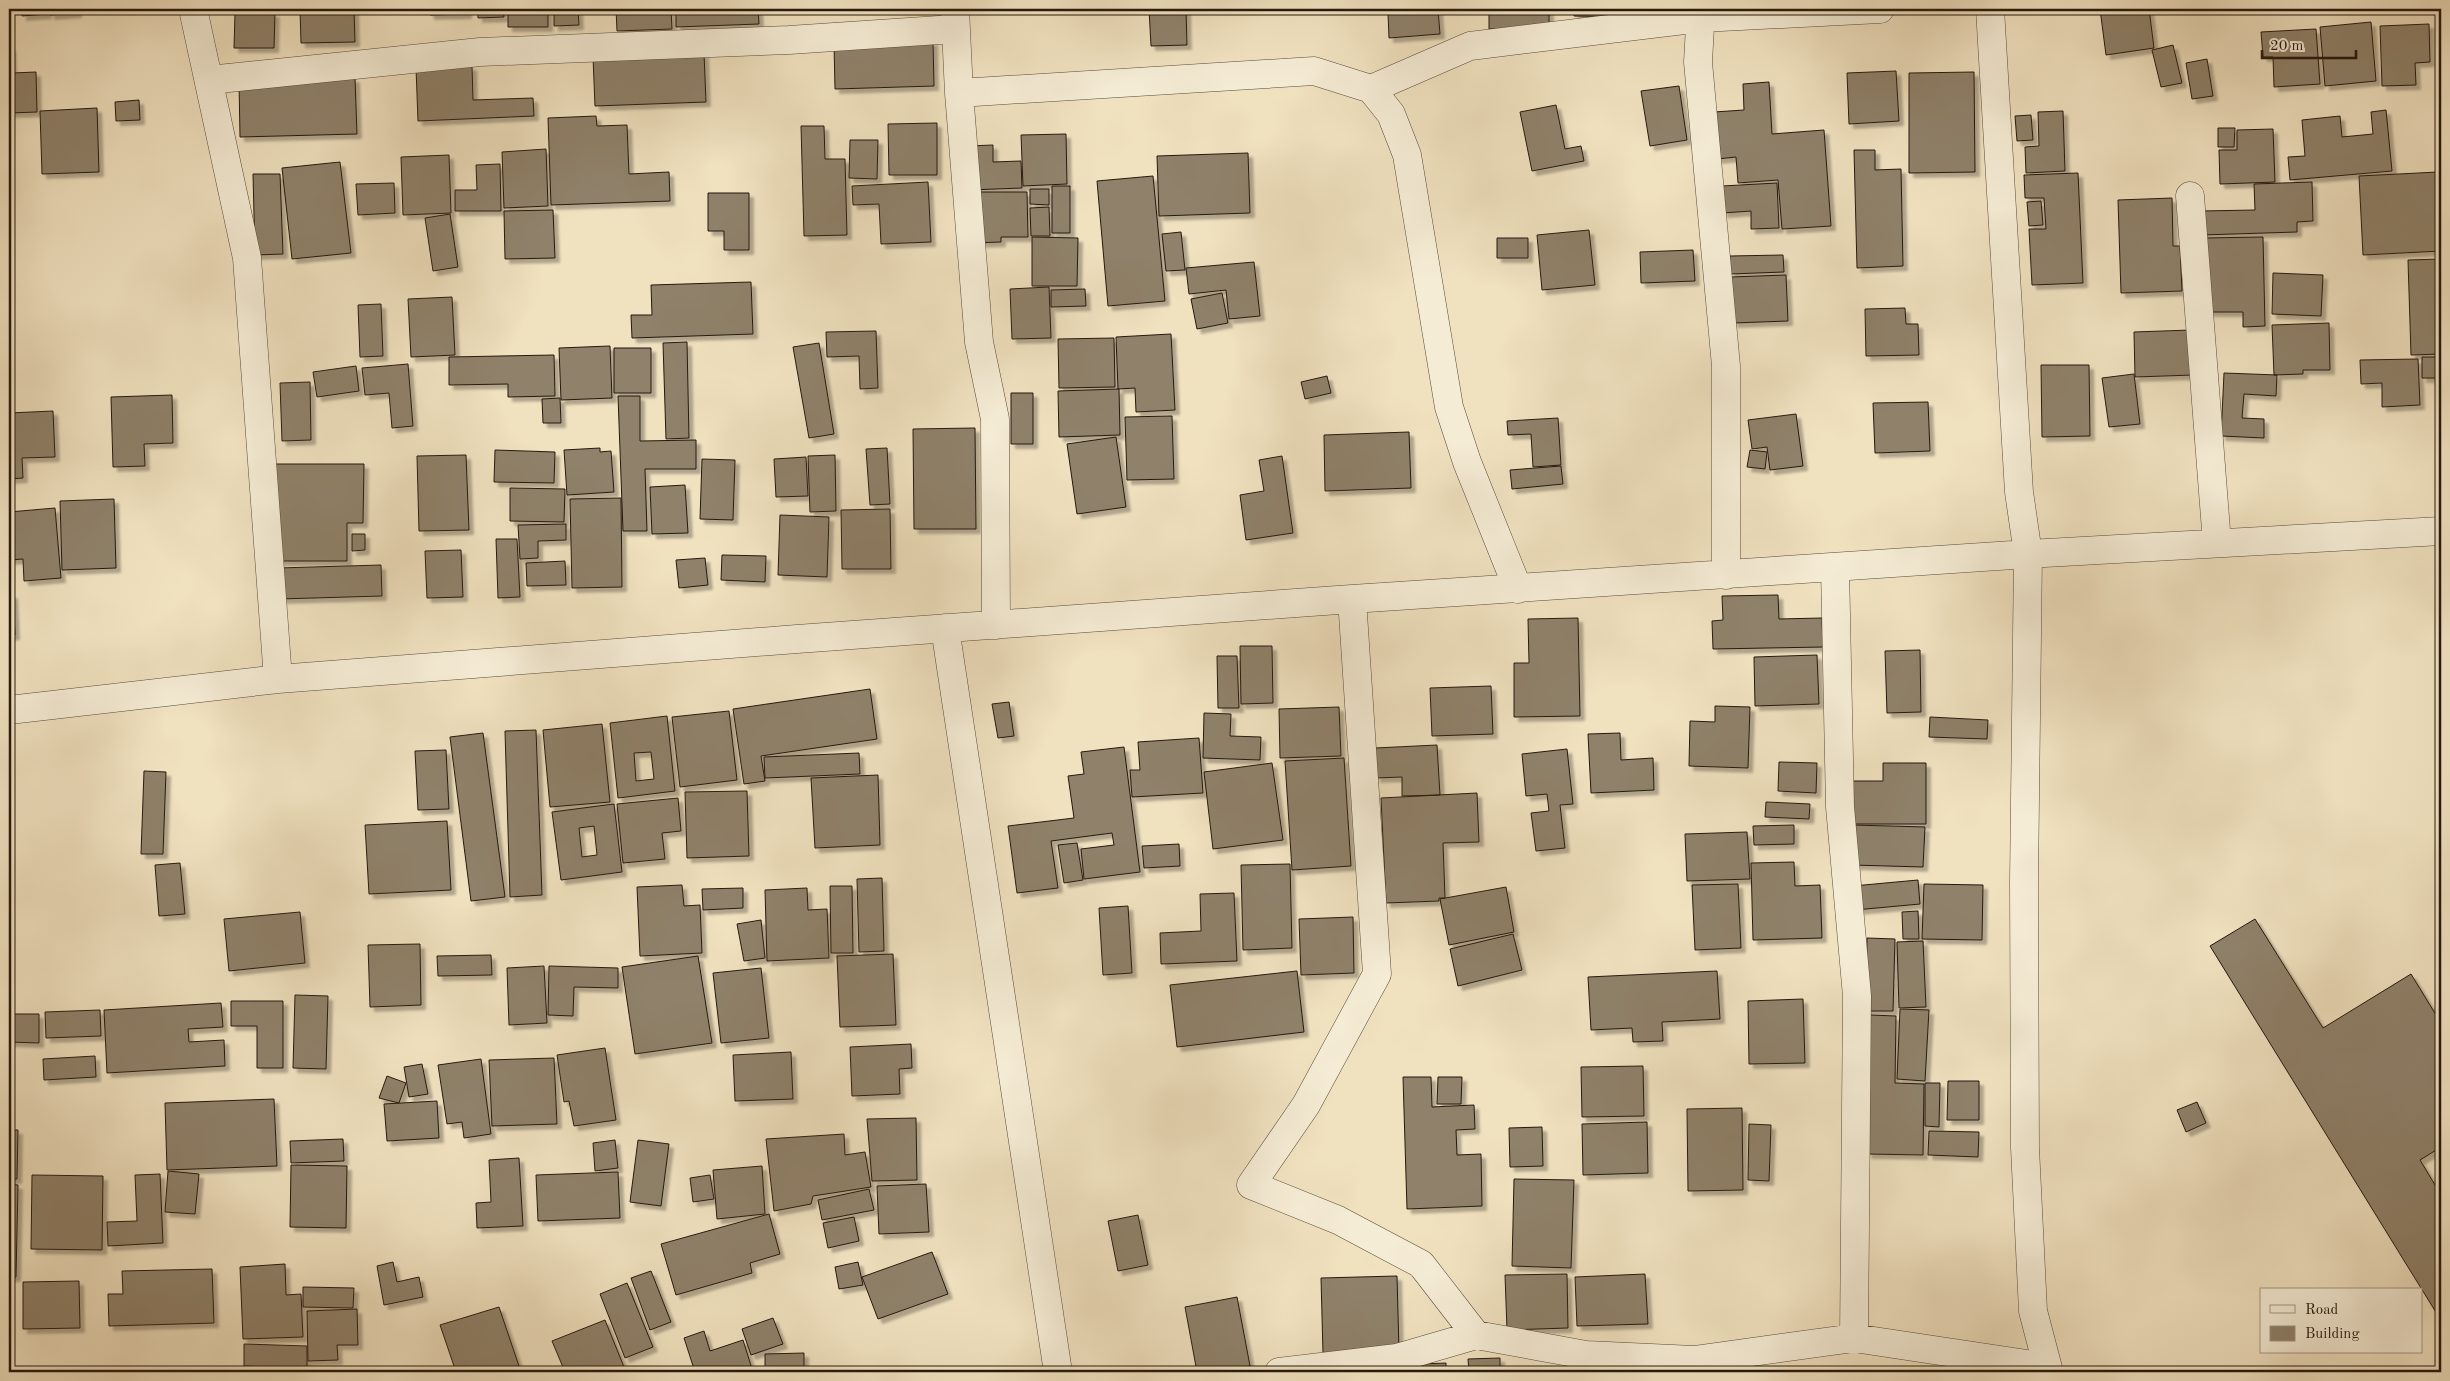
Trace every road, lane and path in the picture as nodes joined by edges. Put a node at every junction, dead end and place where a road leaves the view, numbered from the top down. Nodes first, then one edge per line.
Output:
1 (193, 9) edge
2 (1880, 9) edge
3 (1990, 9) edge
4 (1702, 14) edge
5 (955, 19) edge
6 (209, 80) junction
7 (1370, 89) junction
8 (959, 93) junction
9 (2190, 196) dead end
10 (2441, 531) edge
11 (2217, 543) junction
12 (2028, 554) junction
13 (1835, 567) junction
14 (1726, 575) junction
15 (1518, 589) junction
16 (1352, 599) junction
17 (996, 625) junction
18 (945, 628) junction
19 (278, 678) junction
20 (9, 710) edge
21 (1476, 1334) junction
22 (1854, 1338) junction
23 (2047, 1370) edge
24 (1058, 1372) edge
25 (1279, 1372) edge

1 - 6 street
2 - 4 street
3 - 12 street
4 - 7 street
4 - 14 street
5 - 6 street
5 - 8 street
6 - 19 street
7 - 8 street
7 - 15 street
8 - 17 street
9 - 11 street
10 - 11 street
11 - 12 street
12 - 13 street
12 - 23 street
13 - 14 street
13 - 22 street
14 - 15 street
15 - 16 street
16 - 17 street
16 - 21 street
17 - 18 street
18 - 19 street
18 - 24 street
19 - 20 street
21 - 22 street
21 - 25 street
22 - 23 street

